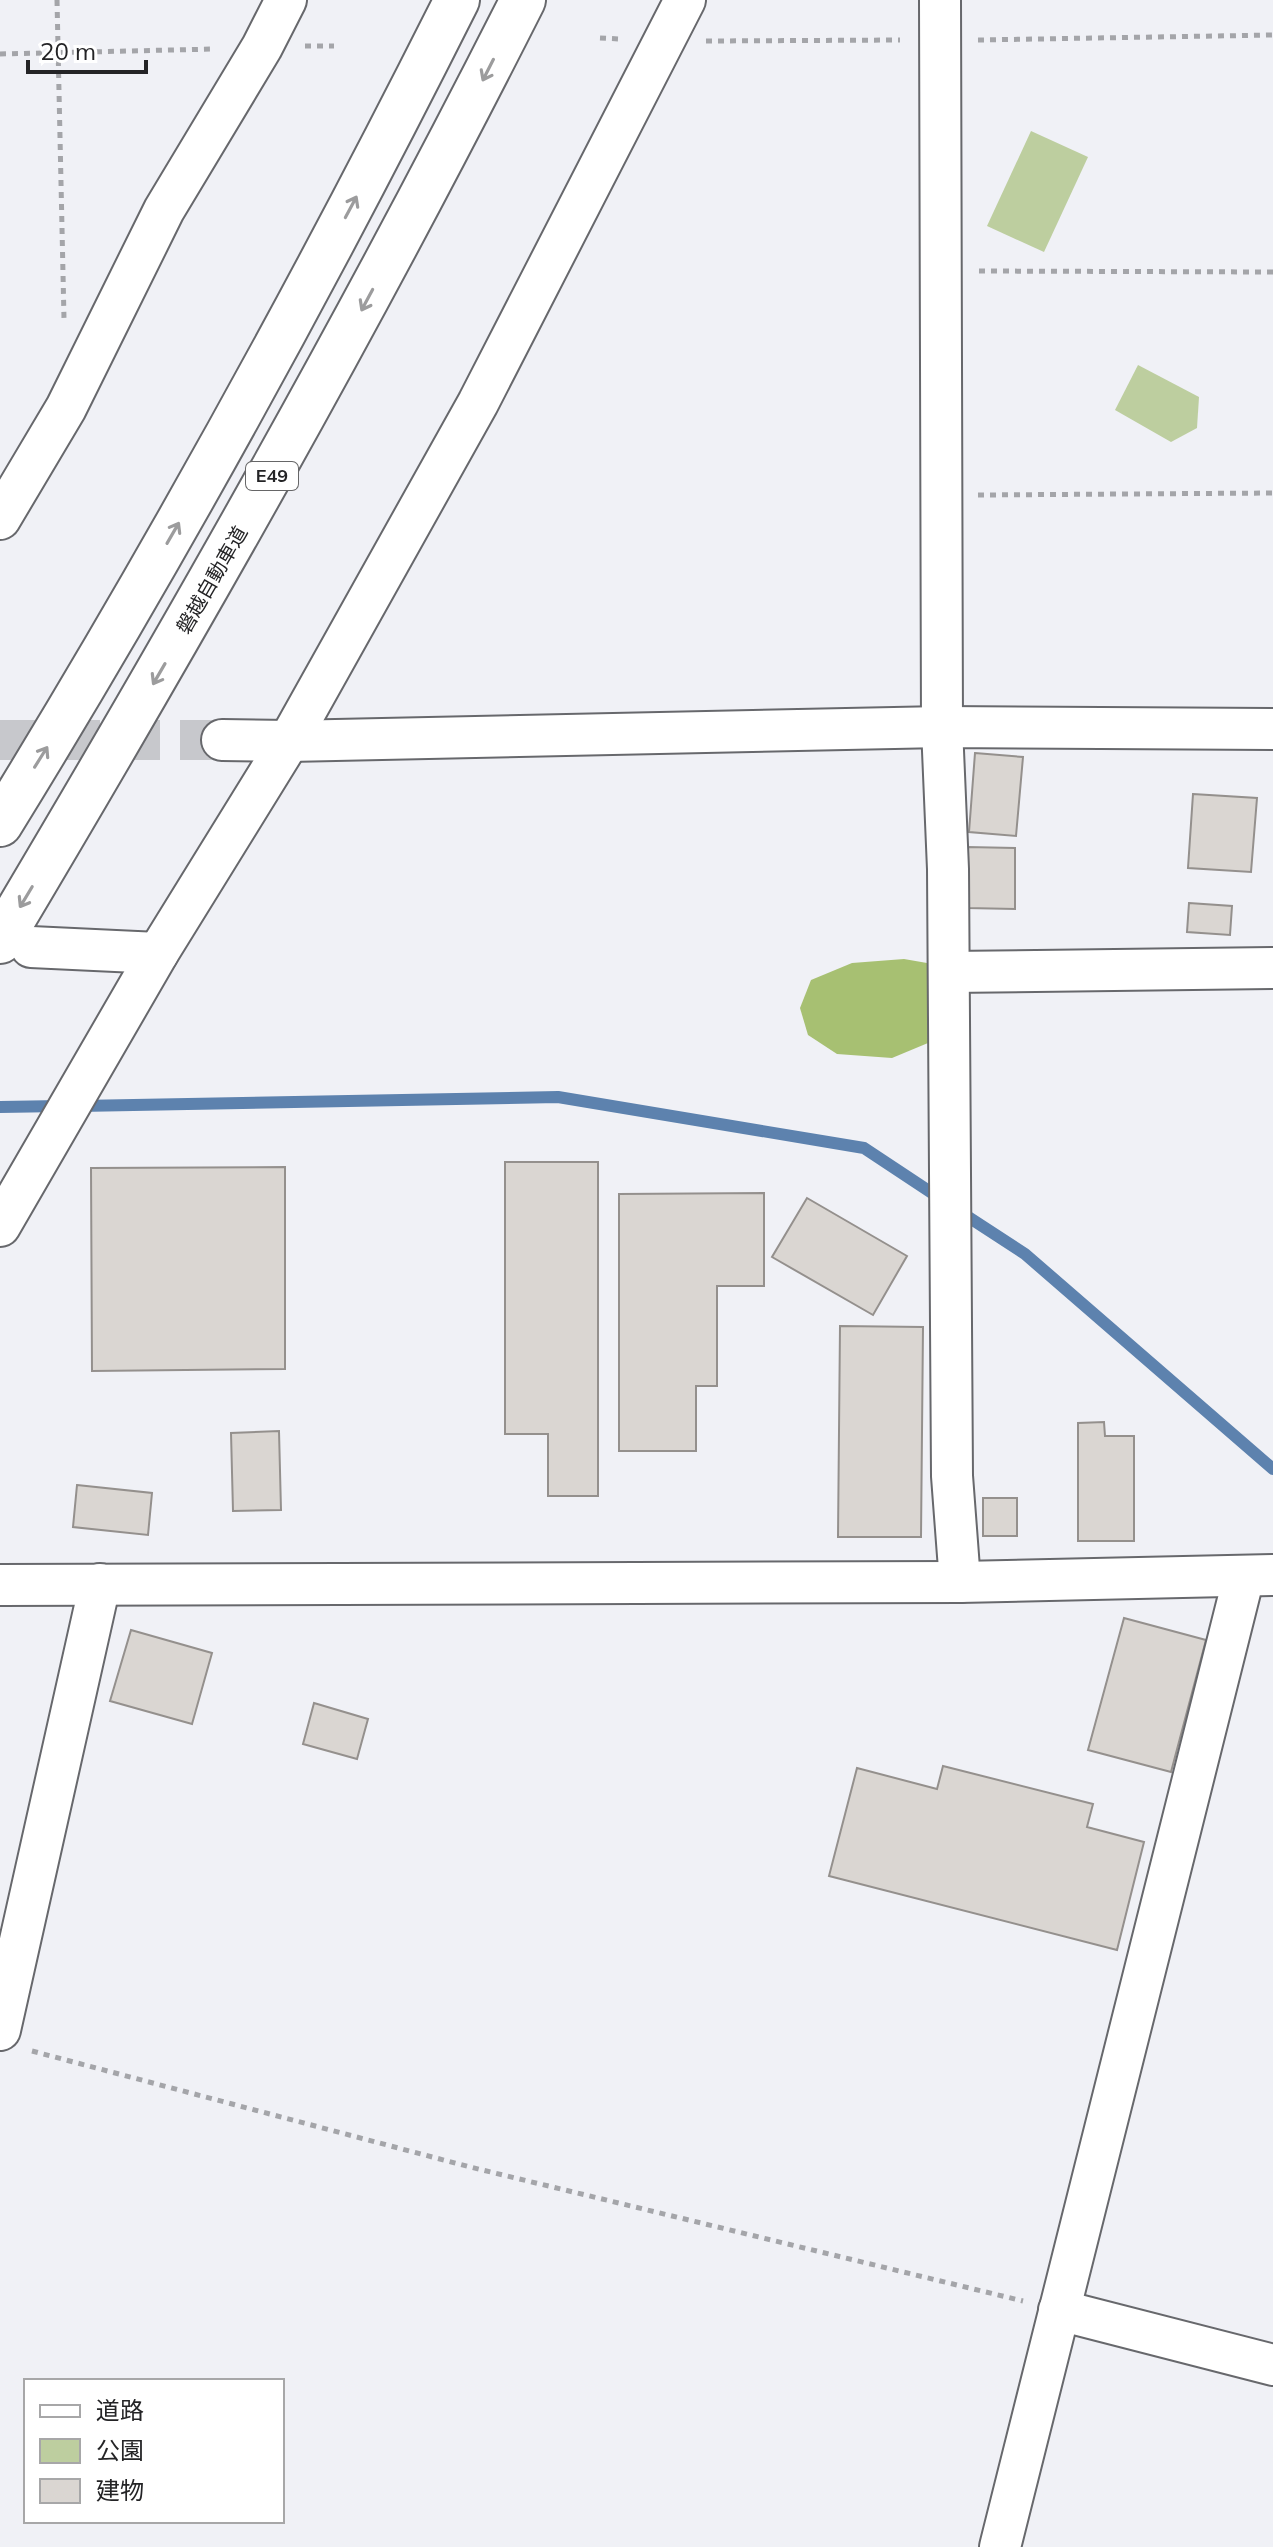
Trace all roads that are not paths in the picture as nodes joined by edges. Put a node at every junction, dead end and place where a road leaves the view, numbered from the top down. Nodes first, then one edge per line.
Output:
1 (286, 0) edge
2 (457, 0) edge
3 (523, 0) edge
4 (685, 0) edge
5 (940, 0) edge
6 (0, 519) edge
7 (942, 727) junction
8 (1273, 729) edge
9 (222, 740) tunnel mouth
10 (289, 741) junction
11 (0, 824) edge
12 (16, 944) edge
13 (158, 953) junction
14 (1273, 968) edge
15 (949, 972) junction
16 (0, 1226) edge
17 (1258, 1575) edge
18 (960, 1582) junction
19 (100, 1584) junction
20 (0, 1585) edge
21 (15, 2040) edge
22 (1059, 2310) junction
23 (1273, 2365) edge
24 (1000, 2547) edge

1 - 6 street
11 -> 2 highway, E49
3 -> 12 highway, 磐越自動車道 / E49
4 - 10 street
5 - 7 street
7 - 8 street
7 - 10 street
7 - 15 street
9 - 10 street
10 - 13 street
12 - 13 street
13 - 16 street
14 - 15 street
15 - 18 street
17 - 18 street
17 - 22 street
18 - 19 street
19 - 20 street
19 - 21 street
22 - 23 street
22 - 24 street

